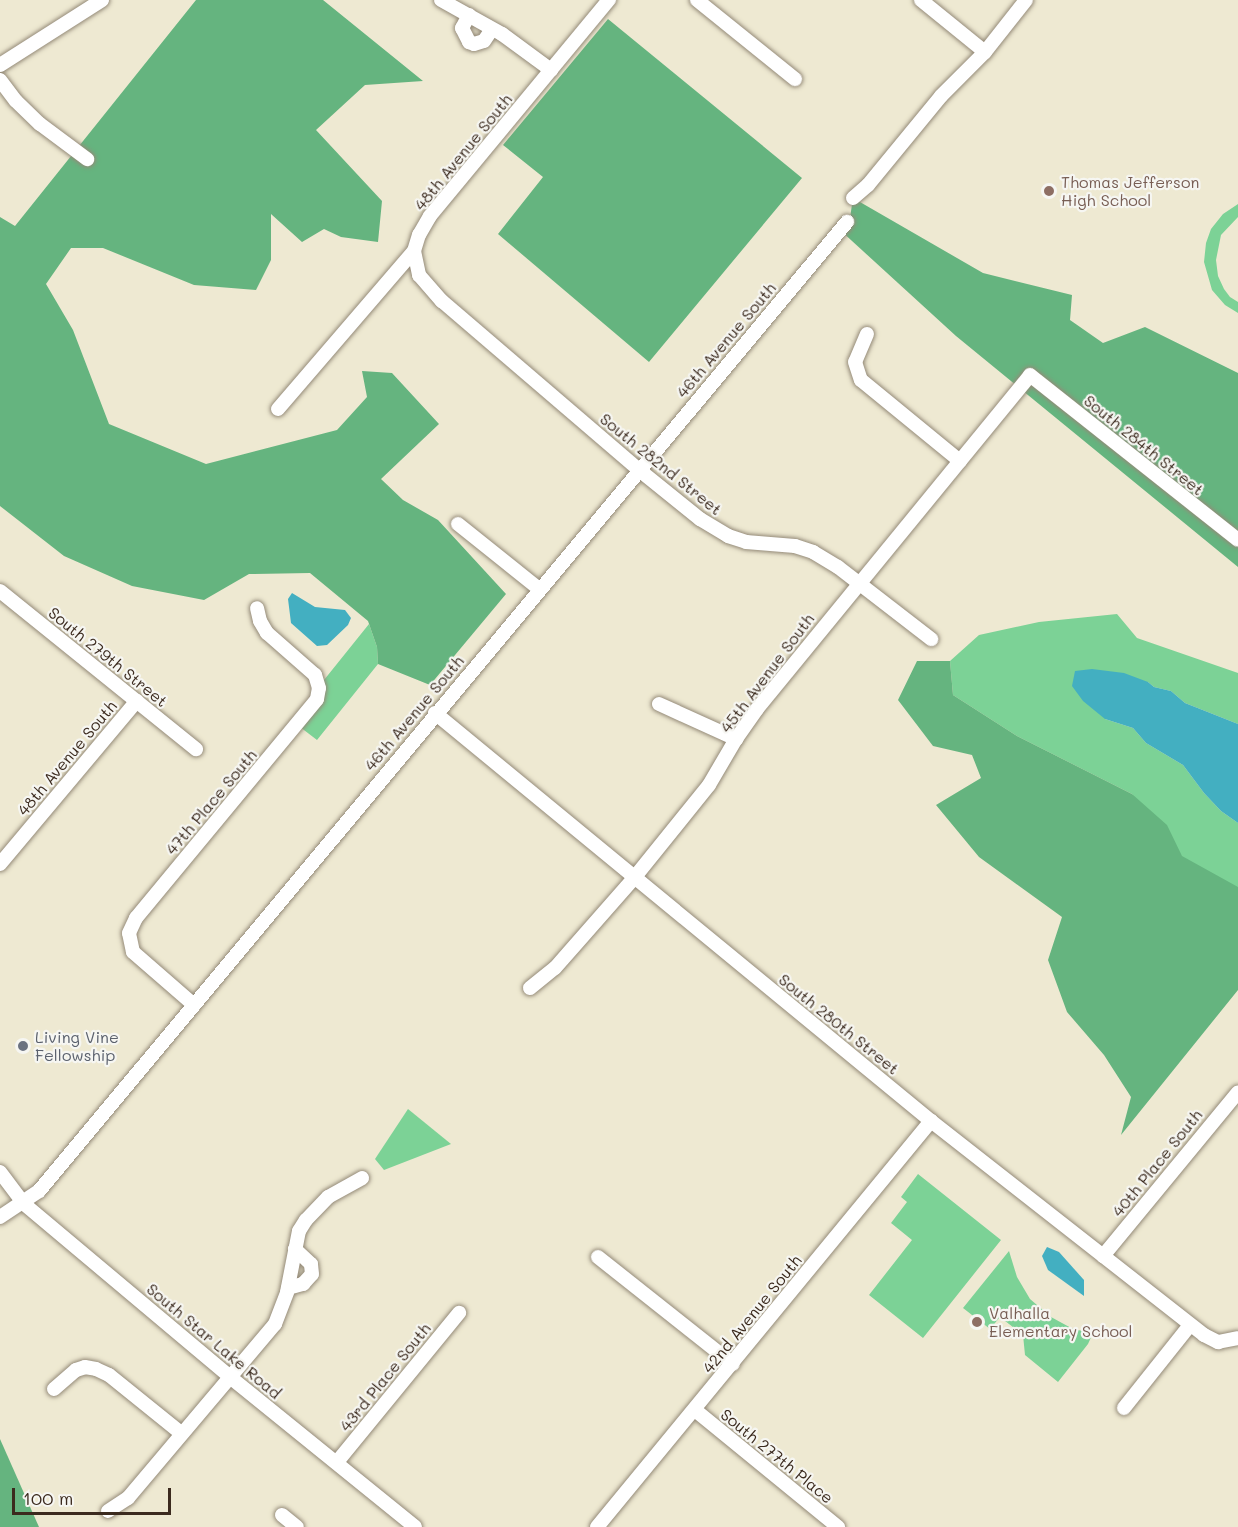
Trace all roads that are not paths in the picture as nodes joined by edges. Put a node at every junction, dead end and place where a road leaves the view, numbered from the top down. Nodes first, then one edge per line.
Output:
1 (102, 0) edge
2 (441, 0) edge
3 (609, 0) edge
4 (697, 0) edge
5 (921, 0) edge
6 (1026, 0) edge
7 (469, 15) junction
8 (492, 28) junction
9 (985, 52) junction
10 (0, 65) edge
11 (551, 70) junction
12 (795, 79) dead end
13 (0, 80) edge
14 (87, 159) dead end
15 (853, 198) dead end
16 (847, 222) dead end
17 (414, 251) junction
18 (867, 334) dead end
19 (1030, 375) joint
20 (278, 409) dead end
21 (960, 460) junction
22 (638, 470) junction
23 (458, 524) dead end
24 (1238, 540) edge
25 (859, 583) junction
26 (539, 589) junction
27 (5, 595) edge
28 (257, 608) dead end
29 (0, 610) edge
30 (932, 639) dead end
31 (137, 701) junction
32 (659, 704) dead end
33 (435, 713) junction
34 (736, 739) junction
35 (196, 749) dead end
36 (0, 864) edge
37 (634, 878) junction
38 (530, 988) dead end
39 (194, 1005) junction
40 (1238, 1092) edge
41 (931, 1121) junction
42 (0, 1172) edge
43 (362, 1178) dead end
44 (23, 1203) junction
45 (0, 1217) edge
46 (295, 1249) junction
47 (1103, 1256) junction
48 (598, 1257) dead end
49 (288, 1288) junction
50 (459, 1313) dead end
51 (1190, 1324) junction
52 (1234, 1340) edge
53 (733, 1364) junction
54 (230, 1377) junction
55 (54, 1389) dead end
56 (1124, 1408) dead end
57 (695, 1410) junction
58 (182, 1433) junction
59 (337, 1462) junction
60 (108, 1511) dead end
61 (282, 1515) dead end
62 (411, 1526) edge
63 (297, 1527) edge
64 (597, 1527) edge
65 (838, 1527) edge

1 - 10 street
2 - 7 street
3 - 11 street, 48th Avenue South
4 - 12 street
5 - 9 street
6 - 9 street
7 - 8 street
7 - 8 street
8 - 11 street
9 - 15 street
11 - 17 street, 48th Avenue South
13 - 14 street
16 - 22 street, 46th Avenue South
17 - 20 street, 48th Avenue South
17 - 22 street, South 282nd Street
18 - 21 street
19 - 21 street, 45th Avenue South
19 - 24 street, South 284th Street
21 - 25 street, 45th Avenue South
22 - 25 street, South 282nd Street
22 - 26 street, 46th Avenue South
23 - 26 street
25 - 30 street, South 282nd Street
25 - 34 street, 45th Avenue South
26 - 33 street, 46th Avenue South
27 - 29 street
27 - 31 street, South 279th Street
28 - 39 street, 47th Place South
31 - 35 street, South 279th Street
31 - 36 street, 48th Avenue South
32 - 34 street
33 - 37 street, South 280th Street
33 - 39 street, 46th Avenue South
34 - 37 street, 45th Avenue South
37 - 38 street, 45th Avenue South
37 - 41 street, South 280th Street
39 - 44 street, 46th Avenue South
40 - 47 street, 40th Place South
41 - 47 street, South 280th Street
41 - 53 street, 42nd Avenue South
42 - 44 street, South Star Lake Road
43 - 46 street
44 - 45 street, 46th Avenue South
44 - 54 street, South Star Lake Road
46 - 49 street
46 - 49 street
47 - 51 street, South 280th Street
48 - 53 street
49 - 54 street
50 - 59 street, 43rd Place South
51 - 52 street, South 280th Street
51 - 56 street
53 - 57 street, 42nd Avenue South
54 - 58 street
54 - 59 street, South Star Lake Road
55 - 58 street
57 - 64 street, 42nd Avenue South
57 - 65 street, South 277th Place
58 - 60 street
59 - 62 street, South Star Lake Road
61 - 63 street

